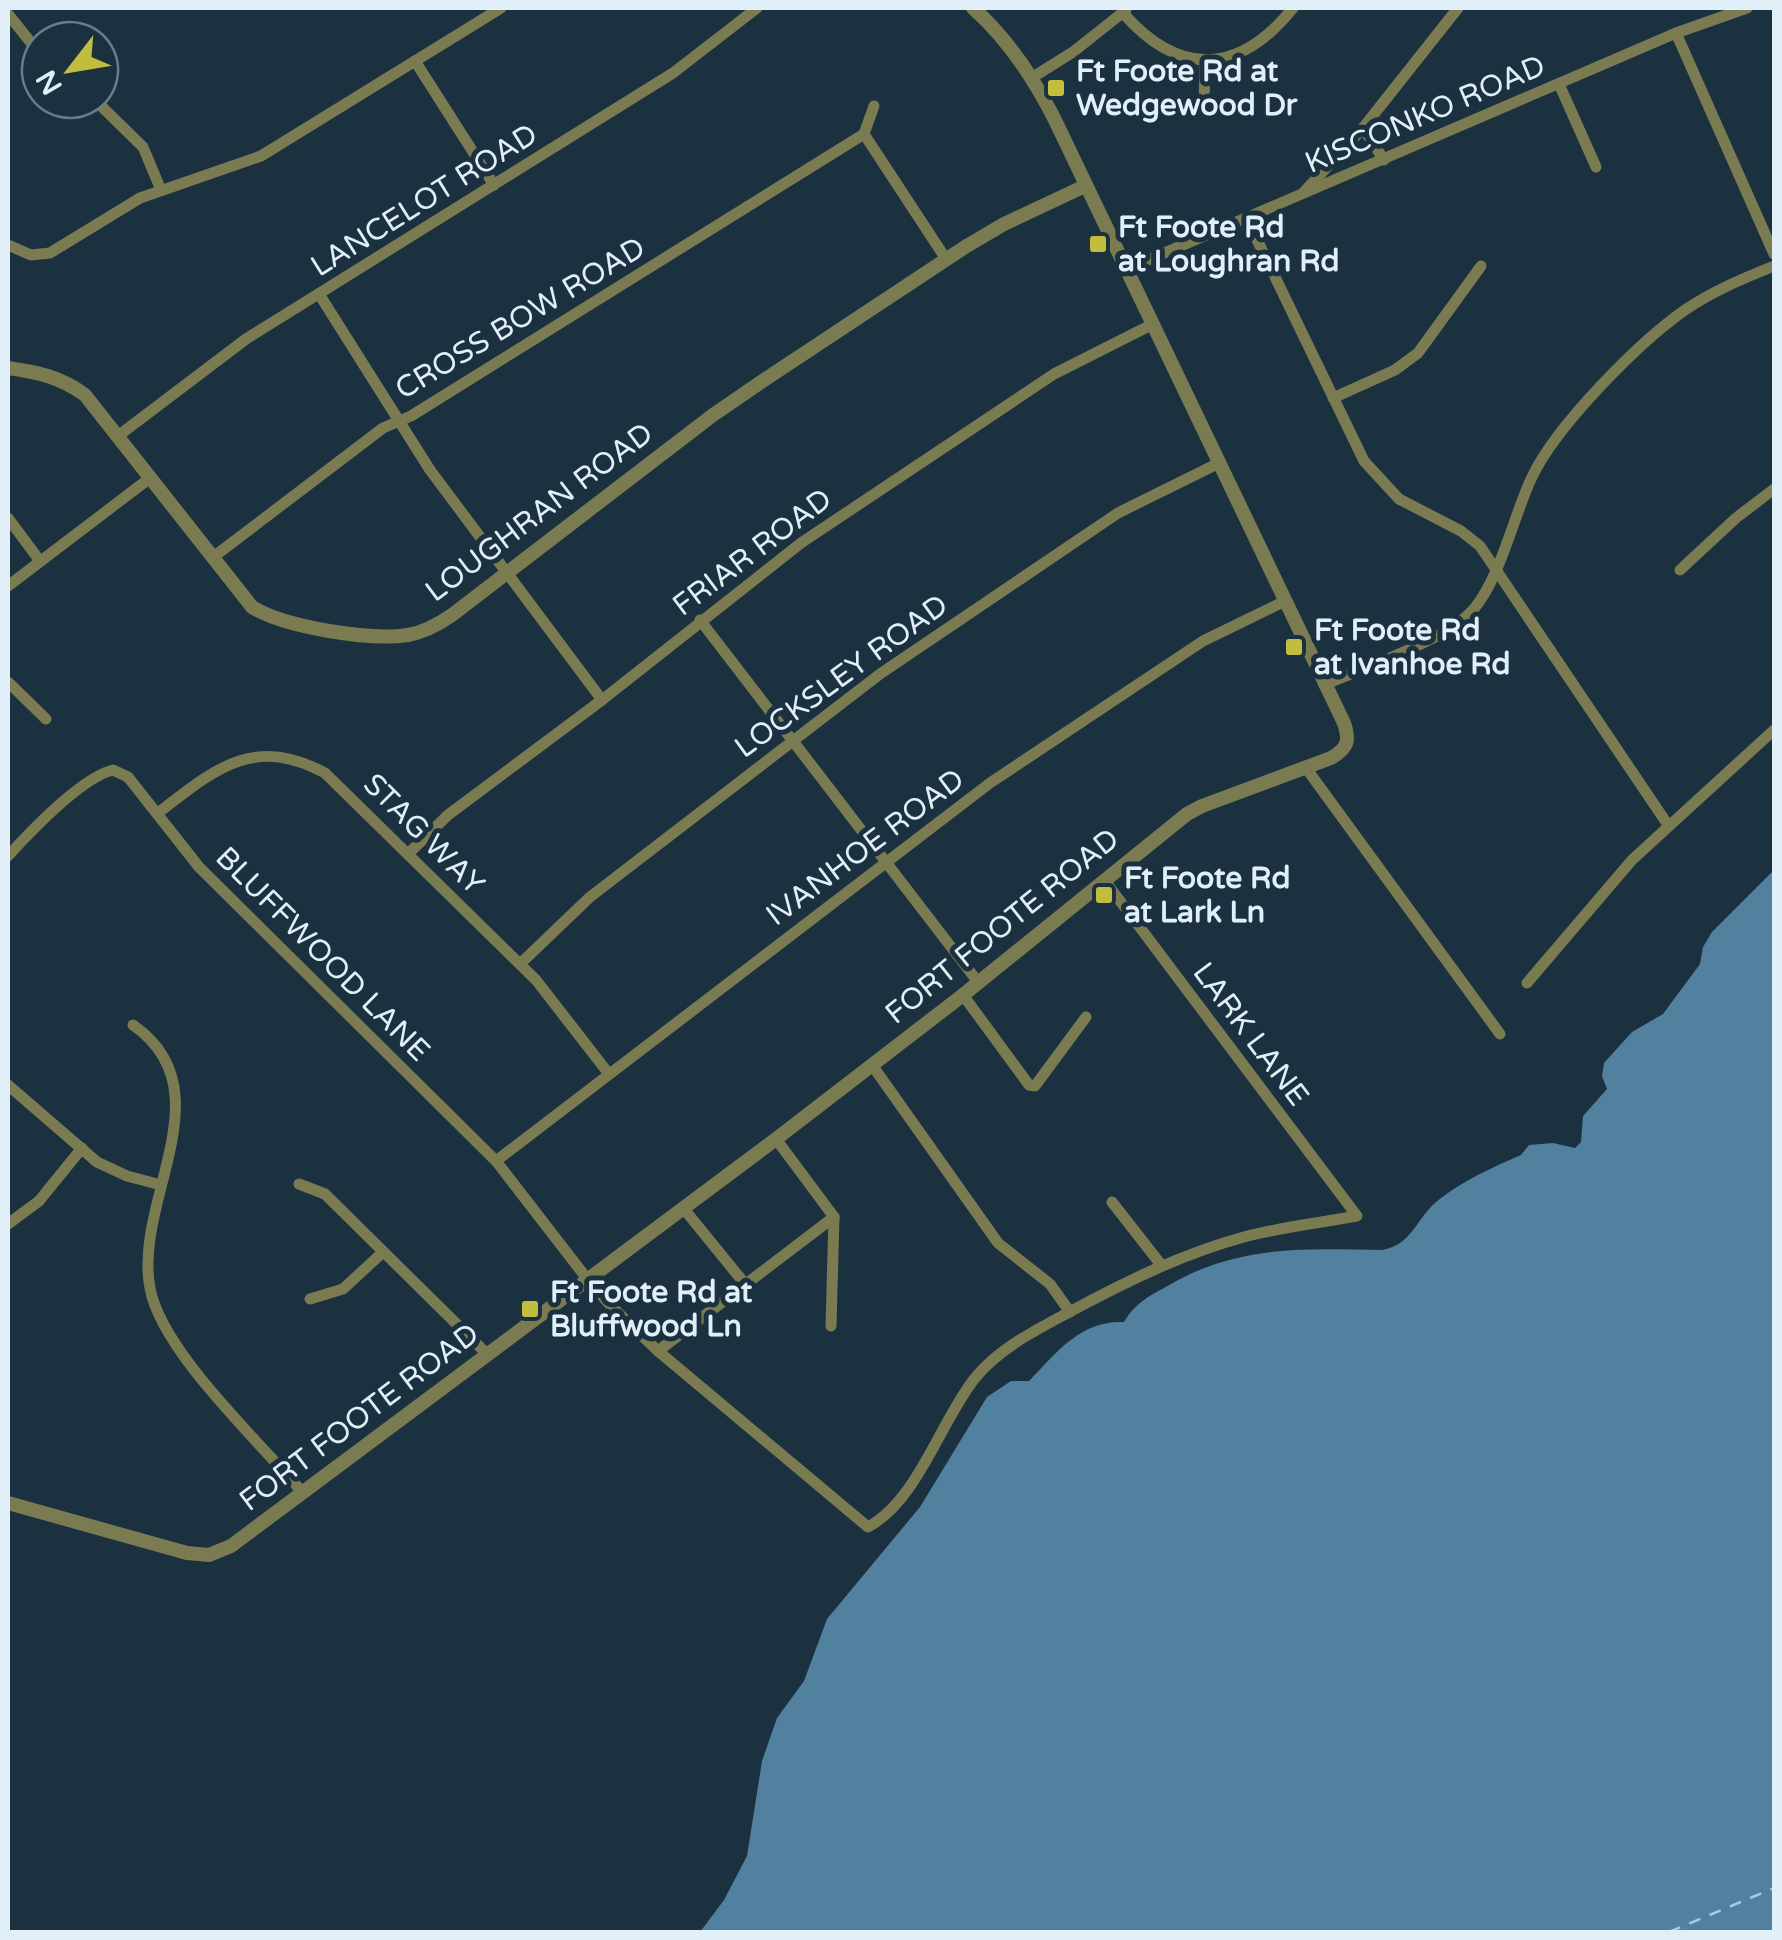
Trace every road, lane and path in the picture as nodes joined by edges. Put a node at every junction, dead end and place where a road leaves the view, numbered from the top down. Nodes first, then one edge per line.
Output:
1 (501, 8) edge
2 (757, 8) edge
3 (974, 8) edge
4 (1293, 8) edge
5 (1458, 8) edge
6 (1746, 8) edge
7 (1126, 10) edge
8 (1676, 33) junction
9 (415, 61) junction
10 (1205, 61) junction
11 (1033, 78) junction
12 (1559, 84) junction
13 (1204, 104) dead end
14 (874, 106) dead end
15 (115, 120) edge
16 (1363, 128) junction
17 (864, 134) junction
18 (1384, 160) junction
19 (1596, 166) dead end
20 (494, 185) junction
21 (1085, 186) junction
22 (161, 190) junction
23 (1299, 196) junction
24 (1247, 220) junction
25 (8, 245) edge
26 (1774, 254) edge
27 (946, 259) junction
28 (1481, 266) dead end
29 (1774, 266) edge
30 (1125, 270) junction
31 (320, 294) junction
32 (1151, 325) junction
33 (8, 368) edge
34 (1333, 398) junction
35 (400, 420) junction
36 (118, 436) junction
37 (1216, 464) junction
38 (150, 478) junction
39 (1774, 490) edge
40 (8, 518) edge
41 (212, 558) junction
42 (40, 561) junction
43 (1496, 567) junction
44 (1680, 570) dead end
45 (508, 572) junction
46 (8, 586) edge
47 (1283, 602) junction
48 (700, 620) junction
49 (8, 682) edge
50 (1324, 685) junction
51 (602, 700) junction
52 (46, 718) dead end
53 (1774, 730) edge
54 (794, 741) junction
55 (1306, 768) junction
56 (158, 814) junction
57 (1668, 825) junction
58 (408, 854) junction
59 (8, 856) edge
60 (887, 862) junction
61 (1105, 881) junction
62 (520, 964) junction
63 (978, 982) junction
64 (1528, 983) dead end
65 (963, 995) junction
66 (1086, 1017) dead end
67 (132, 1025) dead end
68 (1500, 1034) dead end
69 (872, 1065) junction
70 (609, 1074) junction
71 (8, 1085) edge
72 (776, 1139) junction
73 (82, 1148) junction
74 (496, 1160) junction
75 (299, 1184) dead end
76 (160, 1185) junction
77 (1112, 1202) dead end
78 (684, 1209) junction
79 (834, 1217) junction
80 (8, 1224) edge
81 (382, 1253) junction
82 (1162, 1266) junction
83 (588, 1280) junction
84 (745, 1284) junction
85 (310, 1299) dead end
86 (1070, 1312) junction
87 (831, 1326) dead end
88 (658, 1351) junction
89 (488, 1355) junction
90 (303, 1493) junction
91 (8, 1503) edge

1 - 9 street
2 - 20 street, LANCELOT ROAD
3 - 11 street, FORT FOOTE ROAD
4 - 10 street
5 - 16 street
6 - 8 street, KISCONKO ROAD
7 - 10 street
7 - 11 street
8 - 12 street, KISCONKO ROAD
8 - 26 street
9 - 20 street
9 - 22 street
10 - 13 street
11 - 21 street, FORT FOOTE ROAD
12 - 18 street, KISCONKO ROAD
12 - 19 street
14 - 17 street
15 - 22 street
16 - 18 street
16 - 23 street
17 - 27 street
17 - 35 street, CROSS BOW ROAD
18 - 23 street, KISCONKO ROAD
20 - 31 street, LANCELOT ROAD
21 - 27 street, LOUGHRAN ROAD
21 - 30 street, FORT FOOTE ROAD
22 - 25 street
23 - 24 street, KISCONKO ROAD
24 - 30 street, KISCONKO ROAD
24 - 34 street
27 - 45 street, LOUGHRAN ROAD
28 - 34 street
29 - 43 street
30 - 32 street, FORT FOOTE ROAD
31 - 35 street
31 - 36 street, LANCELOT ROAD
32 - 37 street, FORT FOOTE ROAD
32 - 48 street, FRIAR ROAD
33 - 36 street, LOUGHRAN ROAD
34 - 43 street
35 - 41 street, CROSS BOW ROAD
35 - 45 street
36 - 38 street, LOUGHRAN ROAD
37 - 47 street, FORT FOOTE ROAD
37 - 54 street, LOCKSLEY ROAD
38 - 41 street, LOUGHRAN ROAD
38 - 42 street
39 - 44 street
40 - 42 street
41 - 45 street, LOUGHRAN ROAD
42 - 46 street
43 - 50 street
43 - 57 street
45 - 51 street
47 - 50 street, FORT FOOTE ROAD
47 - 60 street, IVANHOE ROAD
48 - 51 street, FRIAR ROAD
48 - 54 street
49 - 52 street
50 - 55 street, FORT FOOTE ROAD
51 - 58 street, FRIAR ROAD
53 - 57 street
54 - 60 street
54 - 62 street, LOCKSLEY ROAD
55 - 61 street, FORT FOOTE ROAD
55 - 68 street
56 - 58 street, STAG WAY
56 - 59 street, BLUFFWOOD LANE
56 - 74 street, BLUFFWOOD LANE
57 - 64 street
58 - 62 street, STAG WAY
60 - 63 street
60 - 70 street, IVANHOE ROAD
61 - 63 street, FORT FOOTE ROAD
61 - 82 street, LARK LANE
62 - 70 street, STAG WAY
63 - 65 street, FORT FOOTE ROAD
65 - 66 street
65 - 69 street, FORT FOOTE ROAD
67 - 76 street
69 - 72 street, FORT FOOTE ROAD
69 - 86 street
70 - 74 street, IVANHOE ROAD
71 - 73 street
72 - 78 street, FORT FOOTE ROAD
72 - 79 street
73 - 76 street
73 - 80 street
74 - 83 street, BLUFFWOOD LANE
75 - 81 street
76 - 90 street
77 - 82 street
78 - 83 street, FORT FOOTE ROAD
78 - 84 street
79 - 84 street
79 - 87 street
81 - 85 street
81 - 89 street
82 - 86 street
83 - 88 street, BLUFFWOOD LANE
83 - 89 street, FORT FOOTE ROAD
84 - 88 street
86 - 88 street, BLUFFWOOD LANE
89 - 90 street, FORT FOOTE ROAD
90 - 91 street, FORT FOOTE ROAD

